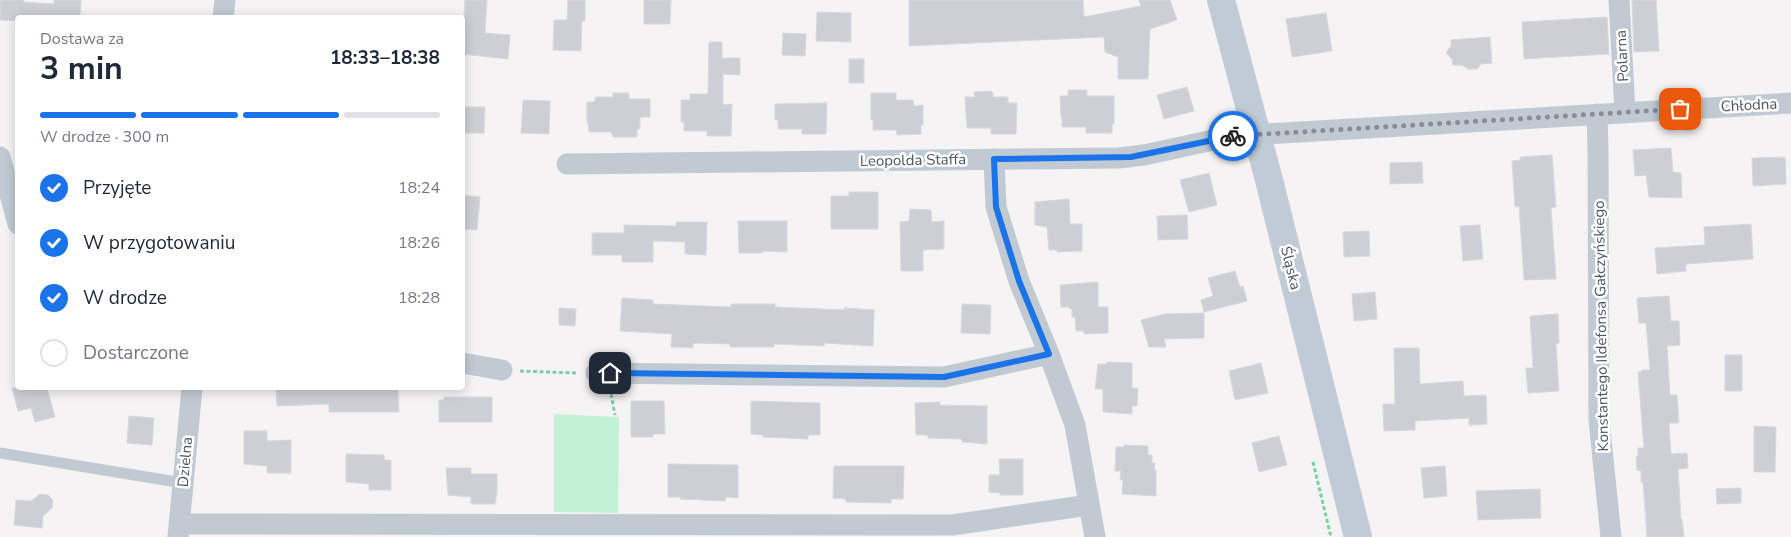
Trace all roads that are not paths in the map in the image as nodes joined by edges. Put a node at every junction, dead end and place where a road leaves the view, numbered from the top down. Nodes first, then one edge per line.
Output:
1 (225, 0) edge
2 (1221, 0) edge
3 (1619, 0) edge
4 (223, 15) edge
5 (1791, 103) edge
6 (1625, 113) junction
7 (1597, 114) junction
8 (1257, 135) junction
9 (0, 157) edge
10 (994, 159) junction
11 (567, 164) dead end
12 (15, 213) edge
13 (1049, 354) junction
14 (465, 364) edge
15 (502, 370) road end
16 (596, 373) road end
17 (192, 390) edge
18 (0, 453) edge
19 (183, 483) junction
20 (1089, 505) junction
21 (179, 530) edge
22 (1095, 537) edge
23 (1358, 537) edge
24 (1611, 537) edge

1 - 4 street
2 - 8 street, Śląska
3 - 6 street, Polarna
5 - 6 street, Chłodna
6 - 7 street, Chłodna
7 - 8 street, Chłodna
7 - 24 street, Konstantego Ildefonsa Gałczyńskiego
8 - 10 street, Leopolda Staffa
8 - 23 street, Śląska
9 - 12 street
10 - 11 street, Leopolda Staffa
10 - 13 street
13 - 16 street
13 - 20 street
14 - 15 street
17 - 19 street, Dzielna
18 - 19 lane
19 - 21 street, Dzielna
20 - 21 street
20 - 22 street

